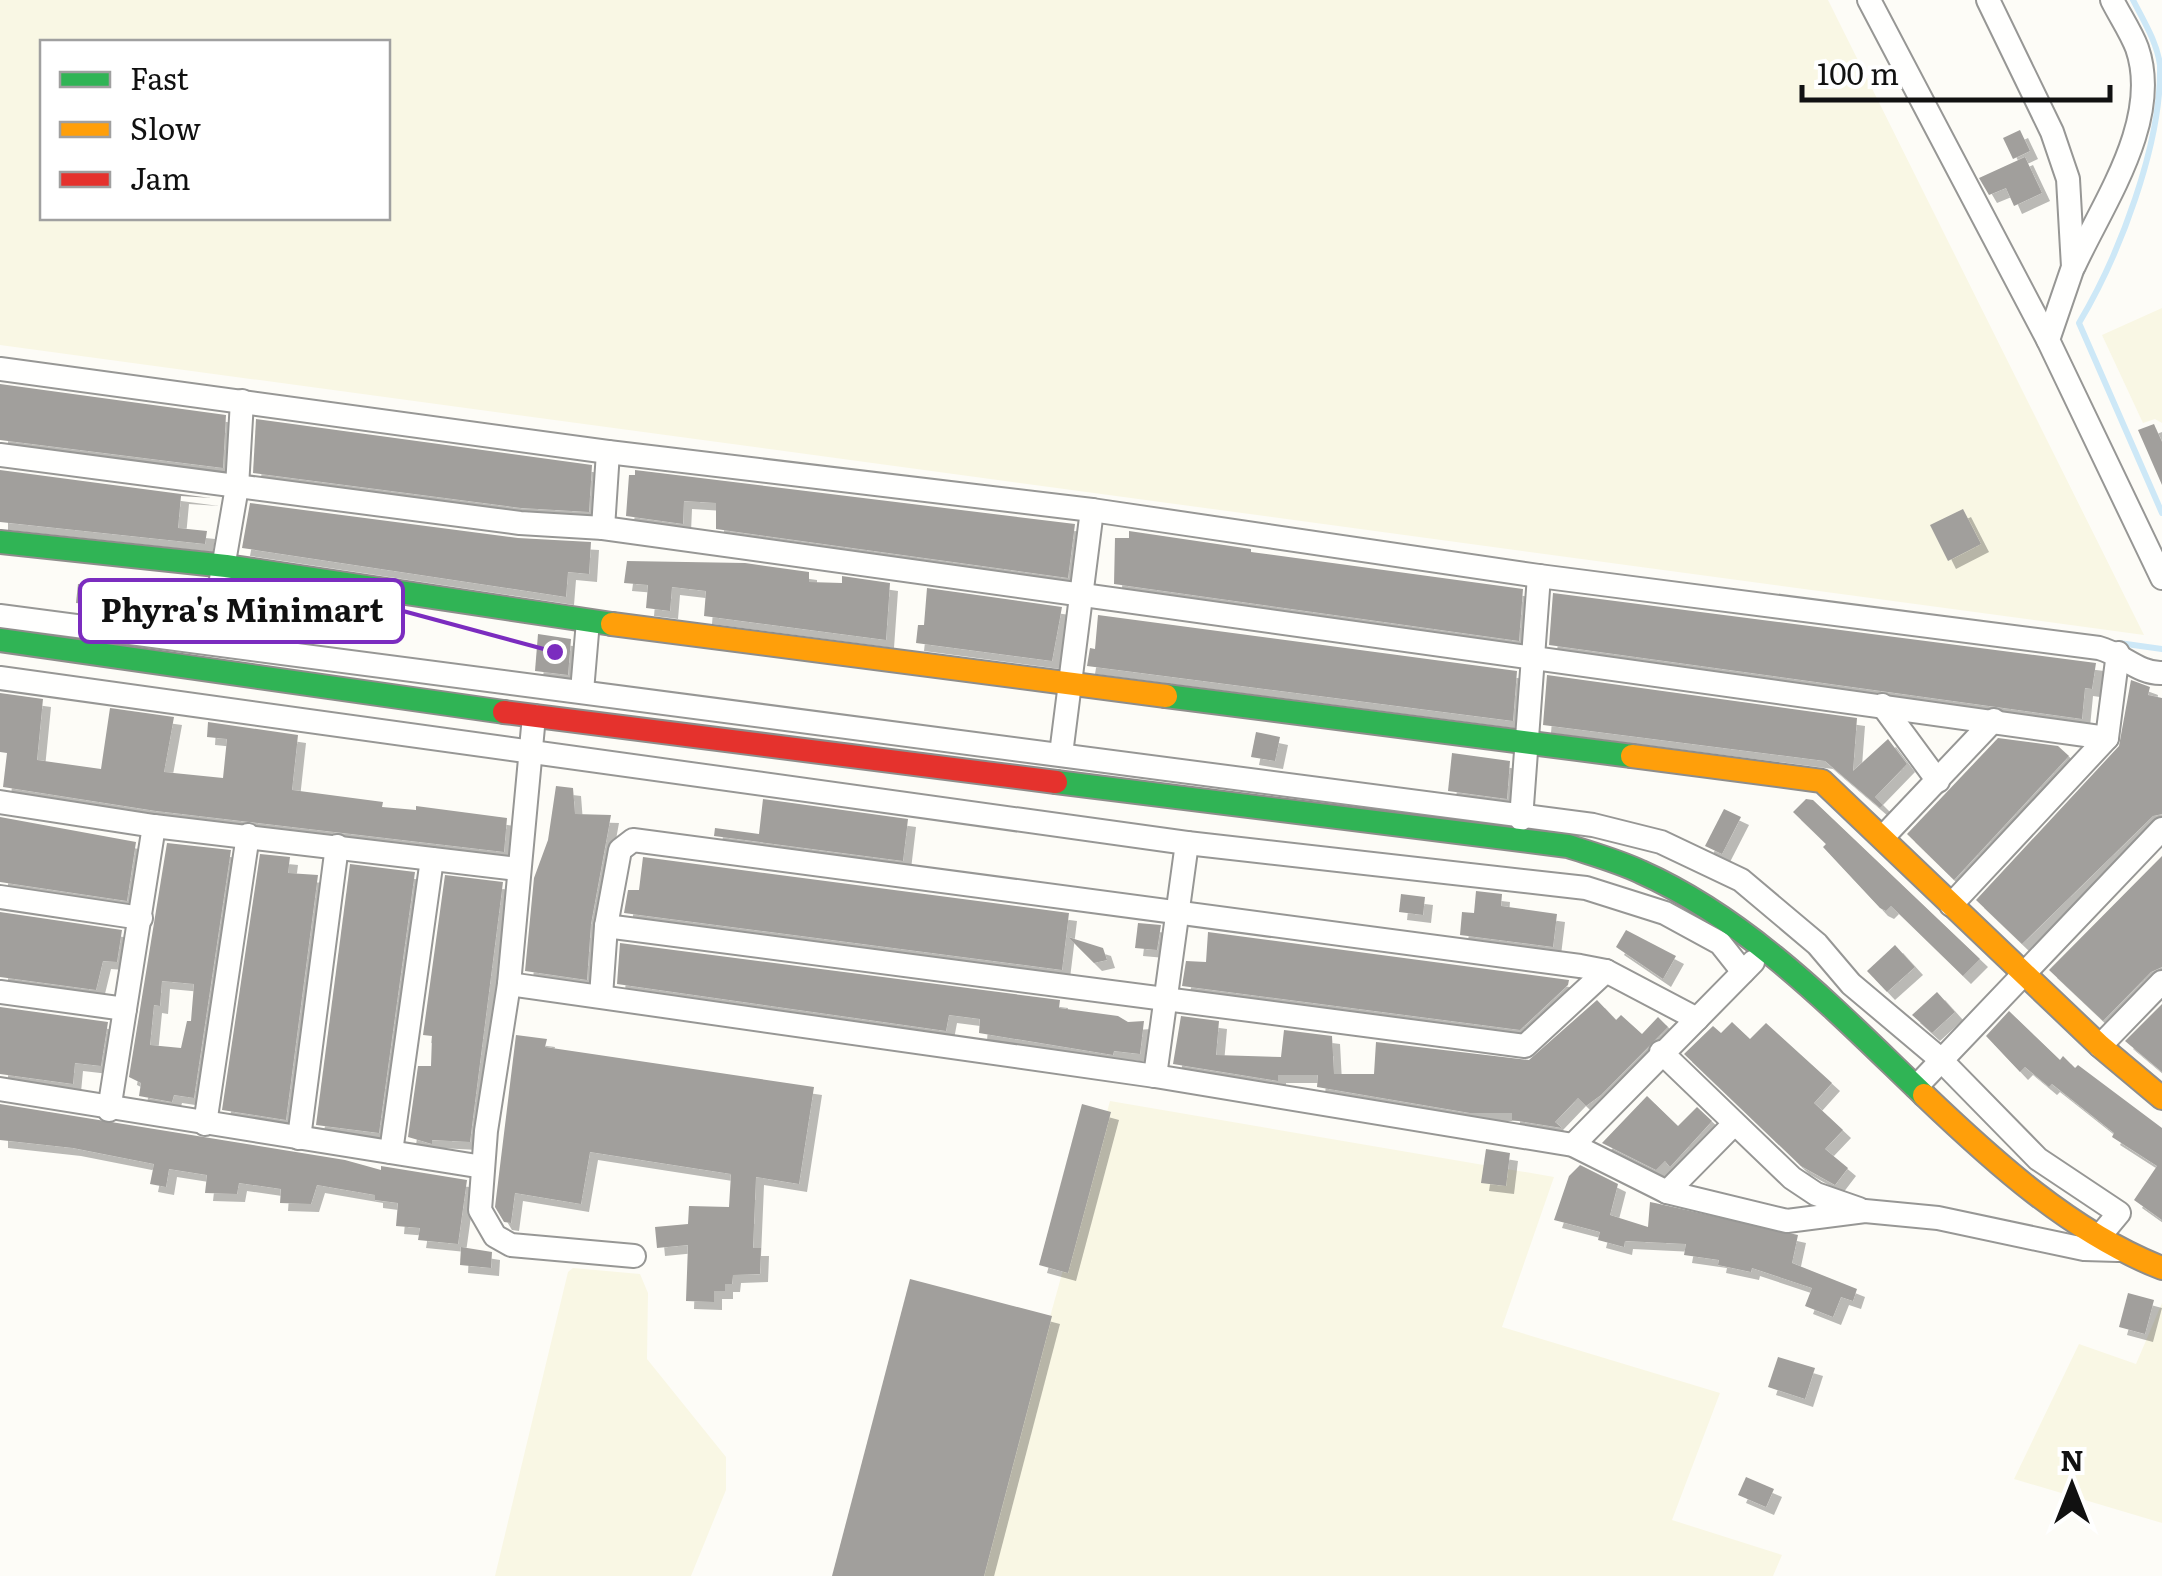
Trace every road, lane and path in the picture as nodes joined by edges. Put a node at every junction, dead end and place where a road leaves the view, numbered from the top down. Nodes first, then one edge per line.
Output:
1 (1870, 0) edge
2 (1988, 0) edge
3 (2112, 0) edge
4 (2073, 267) junction
5 (2048, 340) junction
6 (0, 369) edge
7 (242, 401) junction
8 (608, 452) junction
9 (0, 454) edge
10 (237, 487) junction
11 (1092, 510) junction
12 (603, 528) junction
13 (0, 542) edge
14 (226, 566) junction
15 (1539, 576) junction
16 (2162, 578) edge
17 (1083, 596) junction
18 (0, 616) edge
19 (588, 621) junction
20 (0, 640) edge
21 (210, 643) junction
22 (2118, 653) junction
23 (1531, 656) junction
24 (2162, 672) edge
25 (0, 678) edge
26 (1068, 684) junction
27 (582, 691) junction
28 (1882, 705) junction
29 (534, 716) junction
30 (1994, 720) junction
31 (2107, 738) junction
32 (1528, 746) junction
33 (1061, 754) junction
34 (530, 755) junction
35 (1938, 781) junction
36 (0, 802) edge
37 (1522, 819) junction
38 (154, 826) junction
39 (2162, 829) edge
40 (248, 835) junction
41 (1882, 837) junction
42 (1188, 844) junction
43 (337, 846) junction
44 (432, 860) junction
45 (518, 868) junction
46 (0, 897) edge
47 (1952, 906) junction
48 (1178, 912) junction
49 (141, 918) junction
50 (606, 926) junction
51 (1765, 950) junction
52 (1606, 971) junction
53 (1742, 972) junction
54 (2023, 974) junction
55 (2162, 982) edge
56 (510, 984) junction
57 (0, 992) edge
58 (602, 996) junction
59 (1166, 997) junction
60 (125, 1009) junction
61 (1697, 1018) junction
62 (2100, 1046) junction
63 (1661, 1052) junction
64 (1939, 1058) junction
65 (1155, 1076) junction
66 (1916, 1087) junction
67 (0, 1089) edge
68 (2162, 1098) edge
69 (109, 1110) junction
70 (205, 1124) junction
71 (1734, 1124) junction
72 (299, 1138) junction
73 (1573, 1146) junction
74 (390, 1152) junction
75 (483, 1166) junction
76 (1668, 1192) junction
77 (1865, 1211) junction
78 (2100, 1237) junction
79 (2126, 1251) junction
80 (634, 1256) dead end
81 (2162, 1268) edge

1 - 5 street
2 - 4 street
3 - 4 street
4 - 5 street
5 - 16 street
6 - 7 street
7 - 8 street
7 - 10 street
8 - 11 street
8 - 12 street
9 - 10 street
10 - 12 street
10 - 14 street
11 - 15 street
11 - 17 street
12 - 17 street
13 - 14 street
14 - 19 street
14 - 21 street
15 - 22 street
15 - 23 street
17 - 23 street
17 - 26 street
18 - 21 street
19 - 26 street
19 - 27 street
20 - 29 street
21 - 27 street
22 - 24 street
22 - 31 street
23 - 28 street
23 - 32 street
25 - 34 street
26 - 32 street
26 - 33 street
27 - 33 street
28 - 30 street
28 - 35 street
29 - 34 street
29 - 51 street
30 - 31 street
30 - 35 street
31 - 47 street
32 - 37 street
32 - 41 street
33 - 37 street
34 - 42 street
34 - 45 street
35 - 41 street
36 - 38 street
37 - 64 street
38 - 40 street
38 - 49 street
39 - 54 street
40 - 43 street
40 - 70 street
41 - 47 street
42 - 48 street
42 - 53 street
43 - 44 street
43 - 72 street
44 - 45 street
44 - 74 street
45 - 56 street
46 - 49 street
47 - 54 street
48 - 50 street
48 - 52 street
48 - 59 street
49 - 60 street
50 - 58 street
50 - 59 street
51 - 53 street
51 - 66 street
52 - 59 street
52 - 61 street
53 - 61 street
54 - 62 street
54 - 64 street
55 - 62 street
56 - 58 street
56 - 75 street
57 - 60 street
58 - 65 street
59 - 65 street
60 - 69 street
61 - 63 street
62 - 68 street
63 - 71 street
63 - 73 street
64 - 66 street
64 - 78 street
65 - 73 street
66 - 78 street
67 - 69 street
69 - 70 street
70 - 72 street
71 - 76 street
71 - 77 street
72 - 74 street
73 - 76 street
74 - 75 street
75 - 80 street
76 - 77 street
77 - 79 street
78 - 79 street
79 - 81 street

